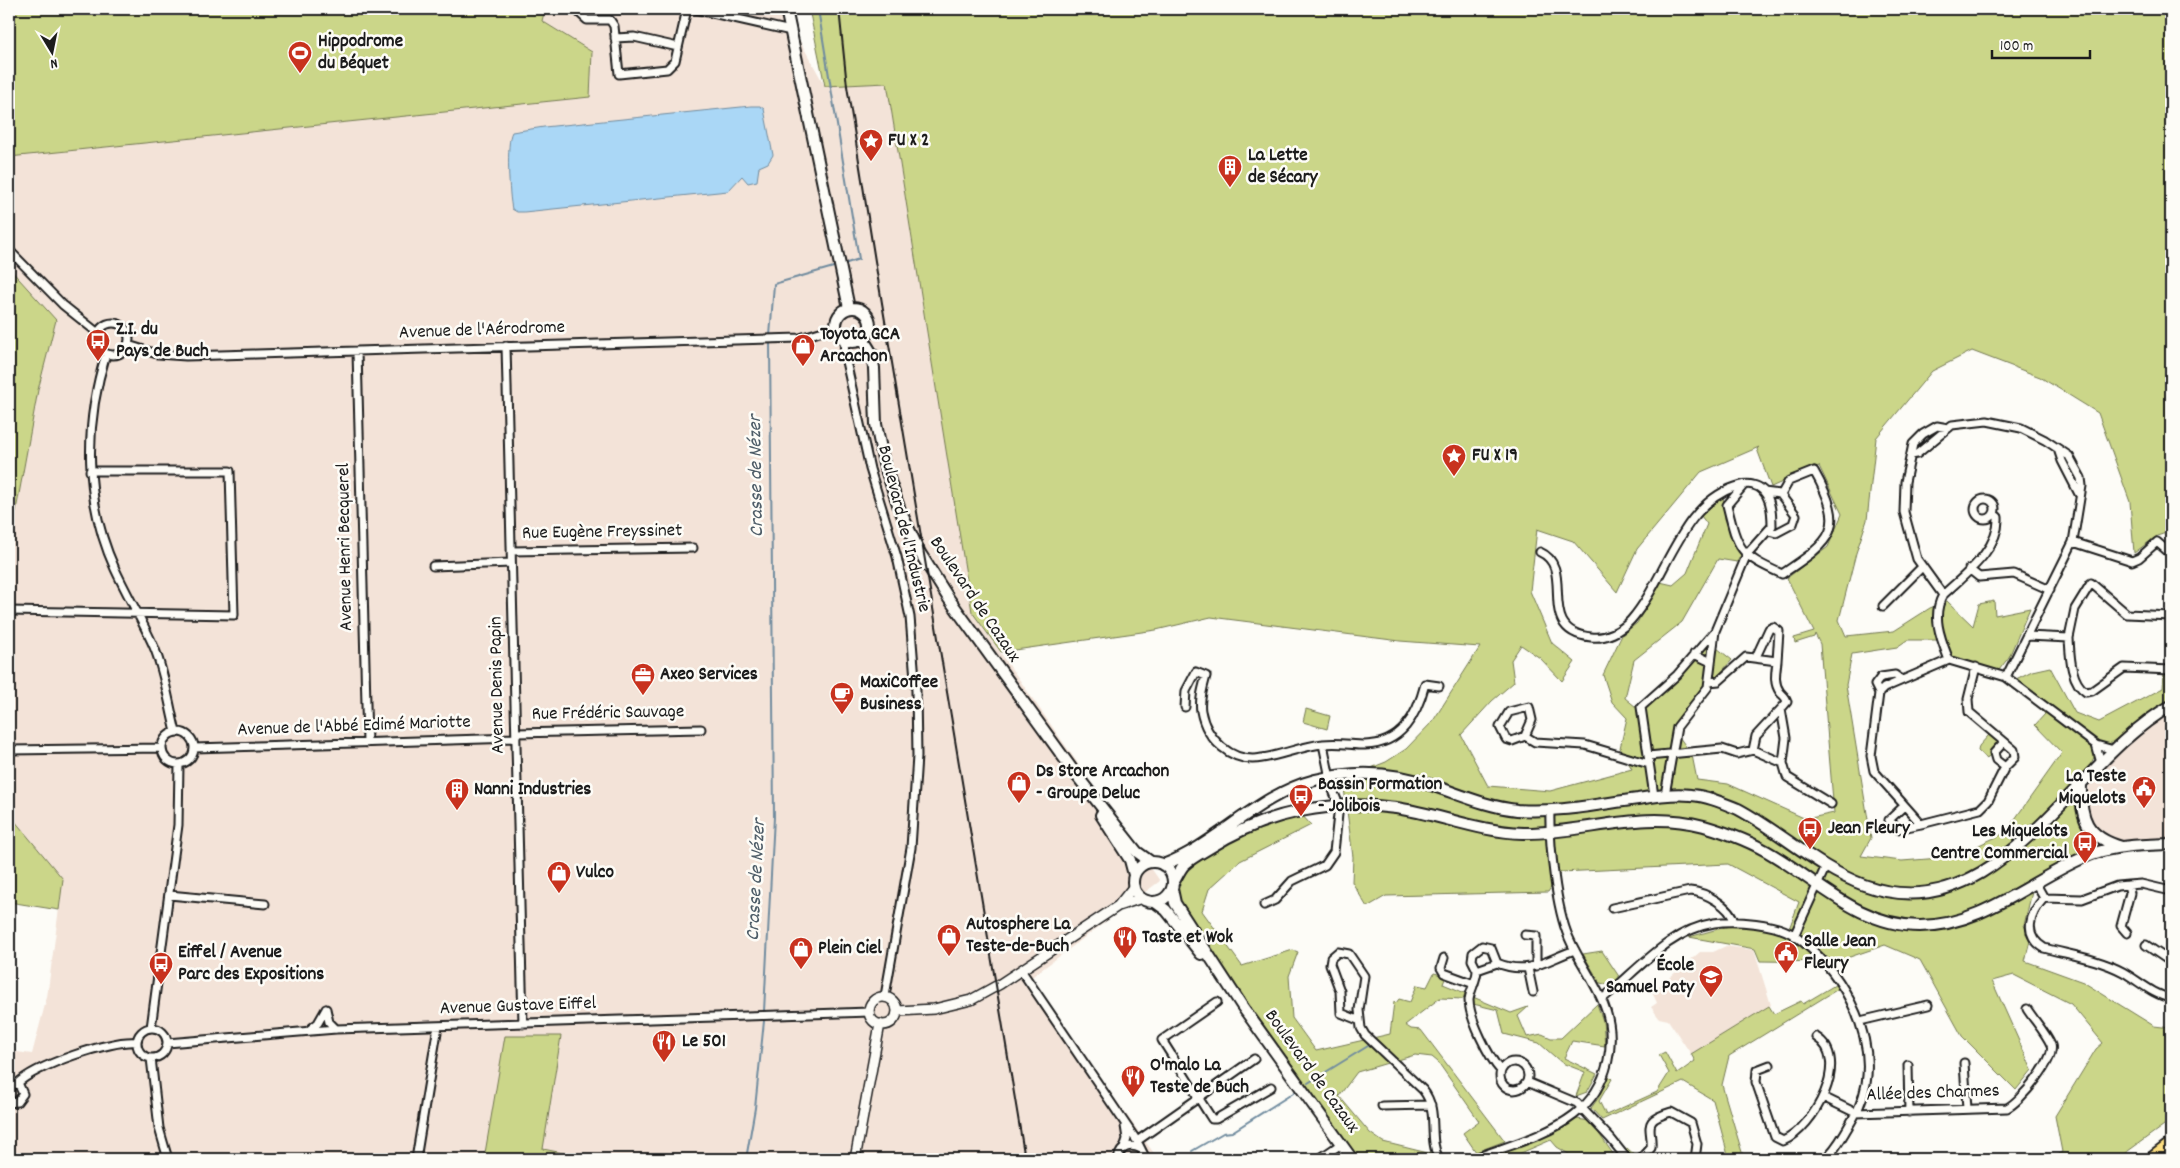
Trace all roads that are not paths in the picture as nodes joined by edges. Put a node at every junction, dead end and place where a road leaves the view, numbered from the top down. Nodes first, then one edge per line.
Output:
1 (575, 9) edge
2 (687, 9) edge
3 (694, 9) edge
4 (786, 9) edge
5 (791, 31) junction
6 (616, 38) junction
7 (678, 47) junction
8 (9, 250) edge
9 (849, 308) junction
10 (836, 327) junction
11 (98, 333) junction
12 (864, 339) junction
13 (844, 340) junction
14 (128, 345) junction
15 (506, 346) junction
16 (358, 351) junction
17 (106, 354) junction
18 (2058, 450) junction
19 (2067, 454) junction
20 (2061, 460) junction
21 (90, 471) junction
22 (1744, 485) junction
23 (1764, 492) junction
24 (1781, 494) junction
25 (2079, 494) junction
26 (1994, 514) dead end
27 (1769, 531) junction
28 (2073, 542) junction
29 (693, 548) dead end
30 (511, 551) junction
31 (1540, 552) dead end
32 (1747, 554) junction
33 (2171, 554) edge
34 (511, 563) junction
35 (433, 566) dead end
36 (1921, 568) junction
37 (1969, 568) junction
38 (2050, 590) junction
39 (1942, 595) junction
40 (1883, 606) dead end
41 (9, 611) edge
42 (138, 615) junction
43 (2171, 616) edge
44 (1715, 631) junction
45 (2027, 636) junction
46 (2069, 638) junction
47 (1694, 654) junction
48 (1756, 657) junction
49 (1777, 659) junction
50 (1949, 660) junction
51 (1711, 662) junction
52 (1976, 667) junction
53 (2171, 670) edge
54 (2006, 676) junction
55 (1902, 680) junction
56 (1709, 682) junction
57 (1439, 686) dead end
58 (1879, 694) junction
59 (2171, 706) edge
60 (1184, 707) dead end
61 (1781, 709) junction
62 (700, 729) dead end
63 (176, 732) junction
64 (515, 735) junction
65 (1525, 736) junction
66 (2004, 742) junction
67 (367, 743) junction
68 (1323, 744) junction
69 (2096, 745) junction
70 (162, 748) junction
71 (194, 748) junction
72 (9, 750) edge
73 (1753, 750) junction
74 (2114, 750) junction
75 (1672, 753) junction
76 (1648, 760) junction
77 (1783, 763) junction
78 (2101, 763) junction
79 (179, 764) junction
80 (2005, 767) junction
81 (1076, 776) junction
82 (1330, 777) junction
83 (2081, 784) junction
84 (1665, 795) junction
85 (1654, 796) junction
86 (1831, 804) dead end
87 (1339, 806) junction
88 (1904, 806) junction
89 (1550, 811) junction
90 (1921, 824) junction
91 (1552, 832) junction
92 (2171, 844) edge
93 (2122, 847) junction
94 (1151, 862) junction
95 (1163, 865) junction
96 (1826, 866) junction
97 (1134, 881) junction
98 (2035, 882) junction
99 (1817, 885) junction
100 (2128, 885) junction
101 (1173, 886) junction
102 (2171, 891) edge
103 (169, 895) junction
104 (1142, 898) junction
105 (2044, 898) junction
106 (1155, 902) junction
107 (265, 904) dead end
108 (1264, 905) dead end
109 (1118, 906) junction
110 (1612, 908) dead end
111 (1734, 922) junction
112 (2127, 933) dead end
113 (1525, 935) dead end
114 (1794, 936) junction
115 (2146, 946) dead end
116 (1575, 950) junction
117 (1444, 958) dead end
118 (2171, 962) edge
119 (1497, 963) junction
120 (1536, 966) junction
121 (1528, 968) junction
122 (1021, 970) junction
123 (1477, 970) junction
124 (1474, 984) junction
125 (1533, 992) dead end
126 (885, 996) junction
127 (2171, 998) edge
128 (1602, 1000) junction
129 (1217, 1002) dead end
130 (1928, 1005) dead end
131 (1242, 1006) junction
132 (2027, 1008) dead end
133 (898, 1011) junction
134 (870, 1012) junction
135 (1358, 1020) junction
136 (1860, 1021) junction
137 (523, 1024) junction
138 (880, 1024) junction
139 (438, 1026) junction
140 (151, 1028) junction
141 (336, 1029) junction
142 (306, 1032) junction
143 (1816, 1037) dead end
144 (137, 1042) junction
145 (167, 1043) junction
146 (151, 1058) junction
147 (1254, 1059) dead end
148 (1964, 1063) dead end
149 (1908, 1064) dead end
150 (1770, 1065) dead end
151 (1501, 1070) junction
152 (1527, 1082) junction
153 (9, 1083) edge
154 (17, 1084) junction
155 (1271, 1087) dead end
156 (1823, 1096) junction
157 (1200, 1098) junction
158 (9, 1103) edge
159 (1431, 1105) junction
160 (1382, 1106) dead end
161 (1582, 1108) junction
162 (1967, 1110) junction
163 (1909, 1112) junction
164 (1856, 1113) junction
165 (1123, 1121) junction
166 (1136, 1141) junction
167 (2171, 1143) edge
168 (1341, 1144) junction
169 (1124, 1148) junction
170 (1141, 1150) junction
171 (1491, 1156) edge
172 (1828, 1158) edge
173 (168, 1159) edge
174 (416, 1159) edge
175 (855, 1159) edge
176 (1118, 1159) edge
177 (1146, 1159) edge
178 (1319, 1159) edge
179 (1352, 1159) edge
180 (1439, 1159) edge
181 (1473, 1159) edge
182 (1627, 1159) edge
183 (1641, 1159) edge
184 (1695, 1159) edge
185 (2150, 1159) edge

1 - 6 street
2 - 7 street
3 - 5 street
4 - 5 main road
5 - 9 main road
6 - 7 street
6 - 7 street
8 - 11 street
9 - 10 main road
9 - 12 main road
10 - 13 main road
10 - 15 street, Avenue de l'Aérodrome
11 - 14 street
11 - 17 street
12 - 13 main road
12 - 81 main road, Boulevard de Cazaux
13 - 126 street, Boulevard de l'Industrie
14 - 16 street, Avenue de l'Aérodrome
14 - 17 street
15 - 16 street, Avenue de l'Aérodrome
15 - 30 street, Avenue Denis Papin
16 - 67 street, Avenue Henri Becquerel
17 - 21 street
18 - 19 street
18 - 20 street
18 - 36 street
19 - 20 street
19 - 25 street
20 - 25 street
21 - 42 street
21 - 42 street
22 - 23 street
22 - 31 street
22 - 32 street
23 - 24 street
23 - 27 street
24 - 27 street
24 - 32 street
25 - 28 street
26 - 37 street
27 - 32 street
28 - 33 street
28 - 38 street
29 - 30 street, Rue Eugène Freyssinet
30 - 34 street, Avenue Denis Papin
32 - 44 street
34 - 35 street
34 - 64 street, Avenue Denis Papin
36 - 39 street
36 - 40 street
37 - 38 street
37 - 39 street
38 - 45 street
39 - 50 street
41 - 42 street
42 - 63 street
43 - 46 street
44 - 47 street
44 - 51 street
45 - 46 street
45 - 54 street
46 - 53 street
47 - 51 street
47 - 76 street
48 - 49 street
48 - 49 street
48 - 56 street
49 - 61 street
50 - 52 street
50 - 55 street
51 - 56 street
52 - 54 street
52 - 66 street
54 - 69 street
55 - 58 street
55 - 58 street
56 - 75 street
57 - 68 street
58 - 88 street
59 - 74 main road
60 - 68 street
61 - 73 street
61 - 77 street
62 - 64 street, Rue Frédéric Sauvage
63 - 70 street
63 - 71 street
64 - 67 street, Avenue de l'Abbé Edimé Mariotte
64 - 137 street, Avenue Denis Papin
65 - 65 street
65 - 76 street
66 - 80 street
66 - 80 street
67 - 71 street, Avenue de l'Abbé Edimé Mariotte
68 - 82 street
69 - 74 street
69 - 78 street
70 - 72 street
70 - 79 street
71 - 79 street
73 - 75 street
73 - 77 street
74 - 78 main road
75 - 76 street
75 - 84 street
76 - 85 street
77 - 86 street
78 - 83 main road
79 - 103 street
80 - 90 street
81 - 94 main road, Boulevard de Cazaux
81 - 97 main road, Boulevard de Cazaux
82 - 87 street
82 - 89 main road
82 - 95 main road
83 - 93 main road
83 - 96 main road
84 - 85 main road
84 - 96 main road
85 - 89 main road
87 - 91 main road
87 - 101 main road
87 - 108 street
88 - 90 street
88 - 90 street
89 - 91 street
91 - 99 main road
91 - 116 street
92 - 93 main road
93 - 98 main road
94 - 95 main road
94 - 97 main road
95 - 101 main road
96 - 99 street
97 - 104 main road
97 - 109 street
98 - 99 main road
98 - 105 street
99 - 114 street
100 - 102 street
100 - 105 street
100 - 112 street
101 - 106 main road
101 - 131 main road, Boulevard de Cazaux
103 - 107 street
103 - 140 street
104 - 106 main road
104 - 109 street
105 - 127 street
106 - 131 main road, Boulevard de Cazaux
109 - 122 street
110 - 111 street
111 - 114 street
111 - 128 street
113 - 120 street
114 - 136 street
115 - 118 street
116 - 120 street
116 - 128 street
117 - 124 street
119 - 121 street
119 - 123 street
119 - 123 street
120 - 121 street
121 - 125 street
122 - 133 street
122 - 165 street
123 - 124 street
124 - 151 street
126 - 133 street
126 - 134 street
128 - 161 street
129 - 157 street
130 - 136 street
131 - 168 main road, Boulevard de Cazaux
132 - 162 street, Allée des Charmes
133 - 138 street
134 - 137 street, Avenue Gustave Eiffel
134 - 138 street
135 - 135 street
135 - 159 street
136 - 164 street
137 - 139 street, Avenue Gustave Eiffel
138 - 175 street
139 - 141 street, Avenue Gustave Eiffel
139 - 174 street
140 - 144 street
140 - 145 street
141 - 142 street, Avenue Gustave Eiffel
141 - 142 street
142 - 145 street, Avenue Gustave Eiffel
143 - 156 street
144 - 146 street
144 - 154 street
145 - 146 street
146 - 173 street
147 - 157 street
148 - 162 street
149 - 163 street
150 - 156 street
151 - 152 street
151 - 152 street
152 - 161 street
153 - 154 street
154 - 158 street
155 - 157 street
156 - 164 street
157 - 166 street
159 - 160 street
159 - 180 street
161 - 171 street
161 - 182 street
162 - 163 street, Allée des Charmes
163 - 164 street, Allée des Charmes
164 - 172 street
165 - 166 street
165 - 169 street
166 - 170 street
167 - 185 main road
168 - 178 street
168 - 179 main road, Boulevard de Cazaux
169 - 170 street
169 - 176 street
170 - 177 street
171 - 181 street
183 - 184 street

